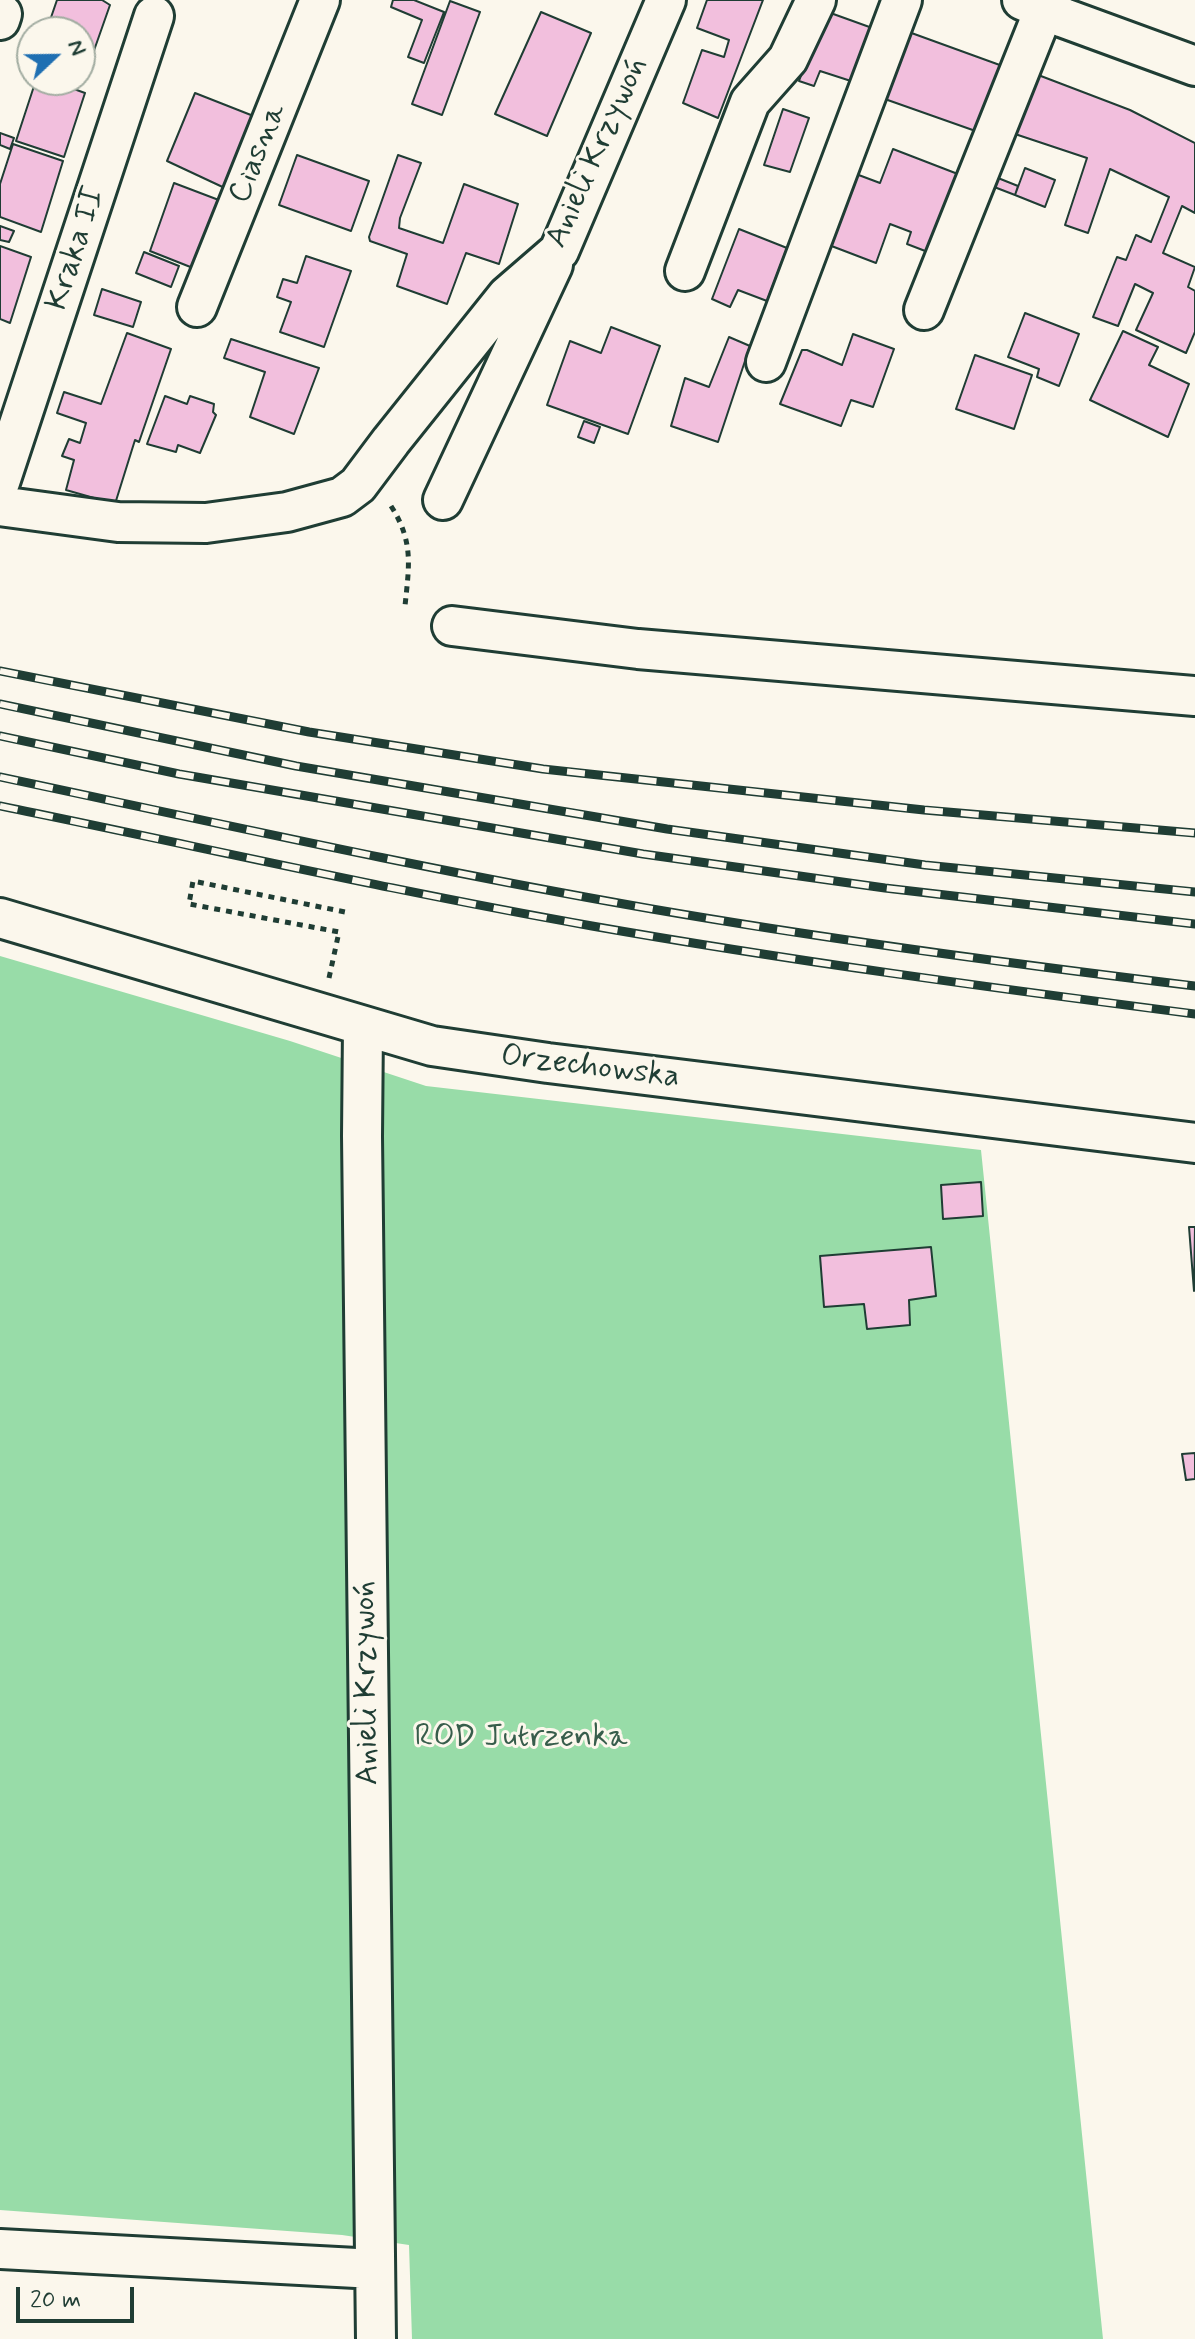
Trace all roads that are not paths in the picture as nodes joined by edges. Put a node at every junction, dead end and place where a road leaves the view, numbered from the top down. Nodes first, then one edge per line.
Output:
1 (320, 0) edge
2 (666, 0) edge
3 (816, 0) edge
4 (902, 0) edge
5 (1050, 7) edge
6 (154, 16) dead end
7 (1195, 66) edge
8 (559, 251) junction
9 (685, 271) dead end
10 (197, 307) dead end
11 (924, 310) dead end
12 (766, 362) dead end
13 (0, 482) edge
14 (443, 500) dead end
15 (0, 506) edge
16 (452, 626) dead end
17 (1195, 696) edge
18 (0, 918) edge
19 (363, 1026) junction
20 (1195, 1143) edge
21 (0, 2249) edge
22 (375, 2269) junction
23 (376, 2339) edge

1 - 10 street, Ciasna
2 - 8 street, Anieli Krzywoń
3 - 9 street
4 - 12 street
5 - 7 street
5 - 11 street
6 - 13 street, Kraka II
8 - 14 street
8 - 15 street, Anieli Krzywoń
16 - 17 street
18 - 19 street, Orzechowska
19 - 20 street, Orzechowska
19 - 22 street, Anieli Krzywoń
21 - 22 street
22 - 23 street, Anieli Krzywoń

